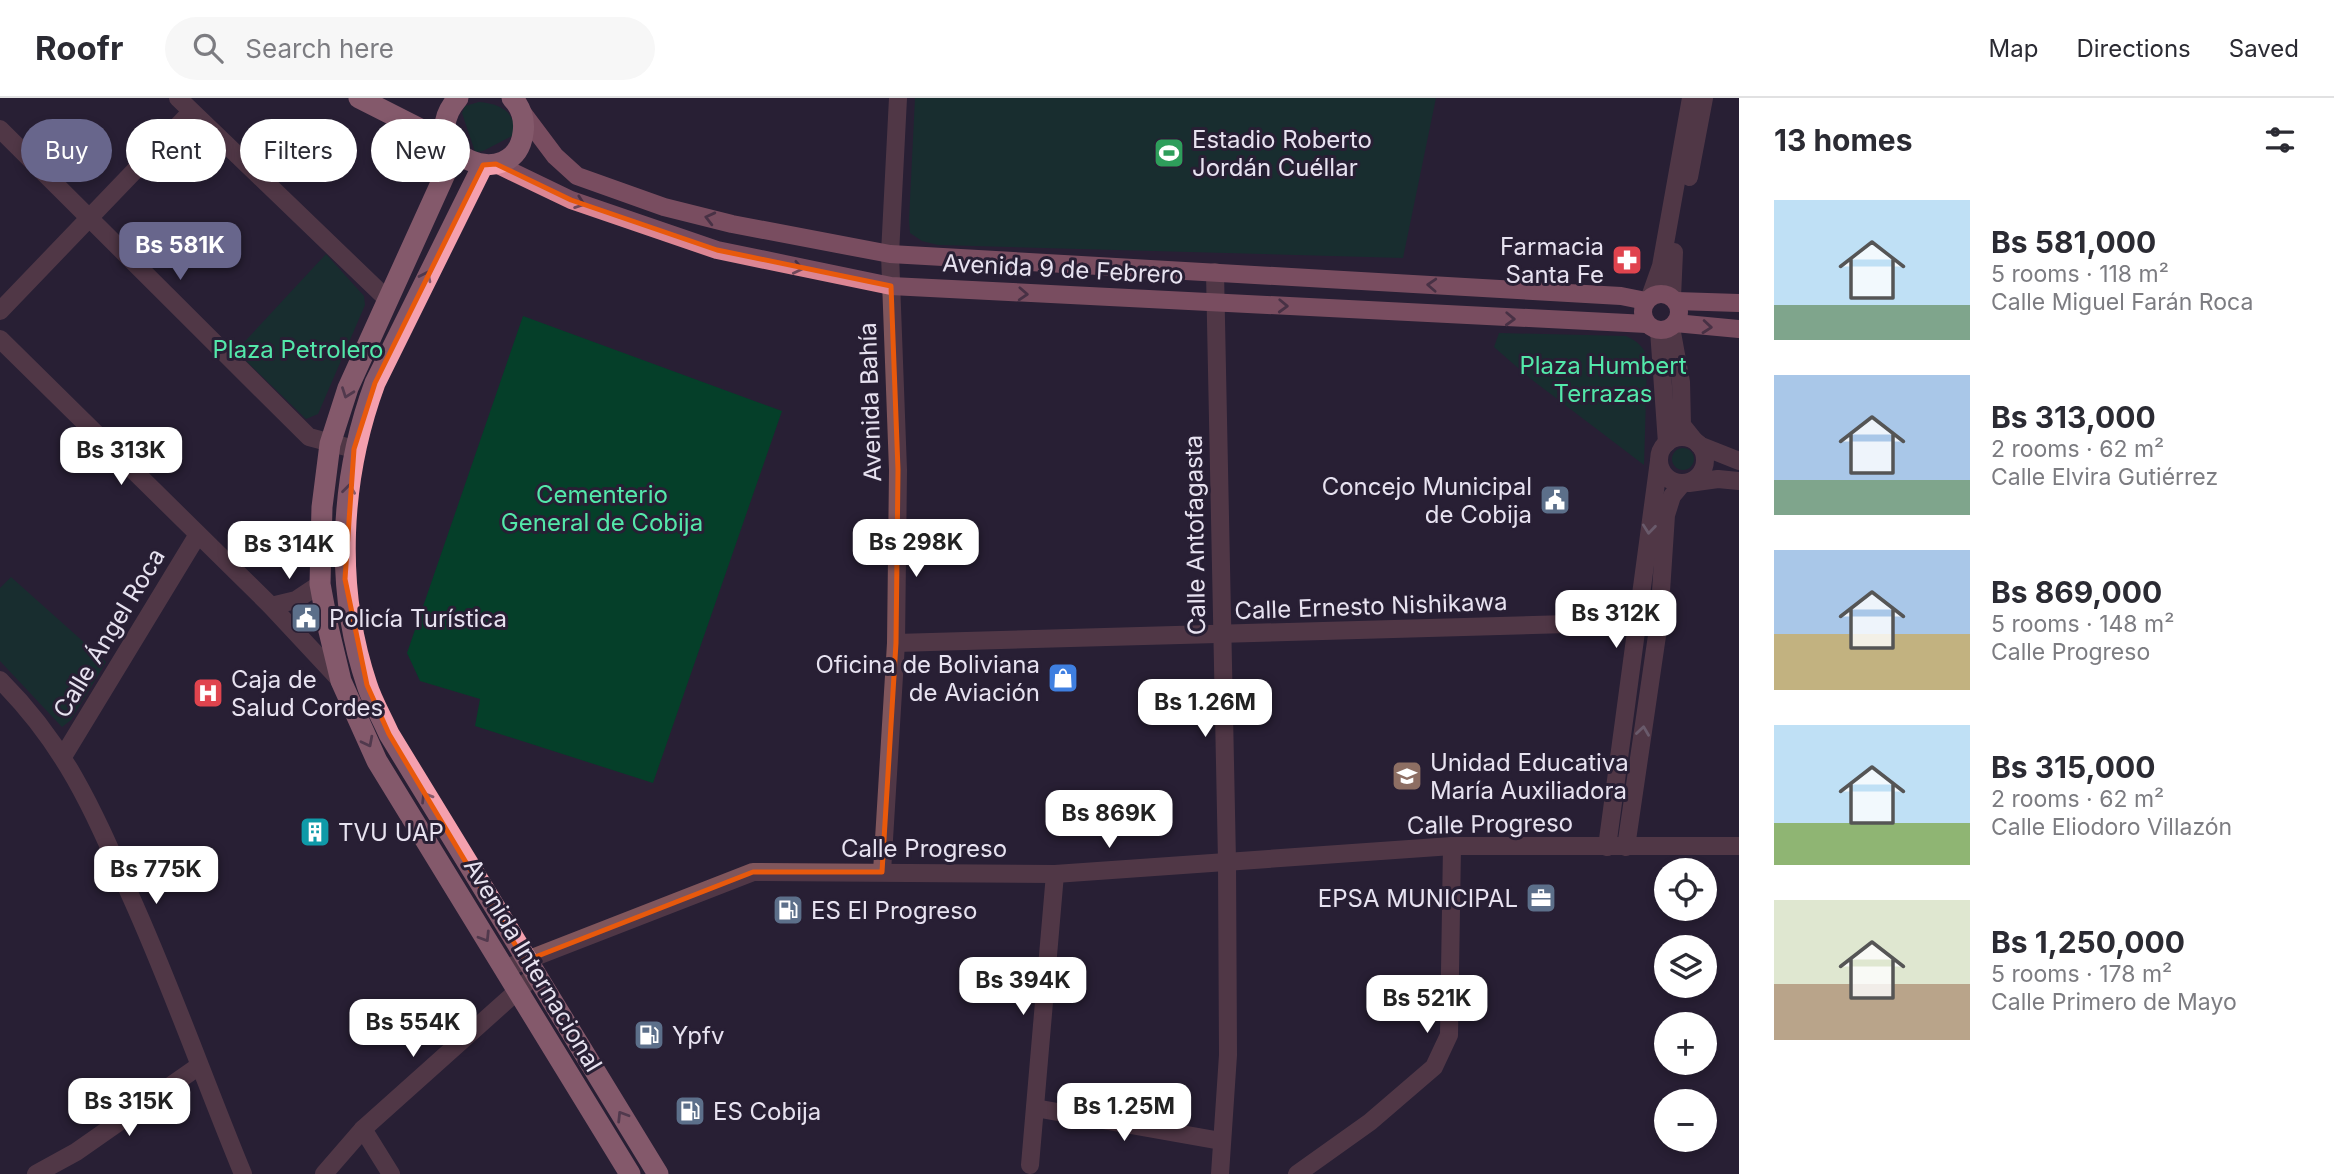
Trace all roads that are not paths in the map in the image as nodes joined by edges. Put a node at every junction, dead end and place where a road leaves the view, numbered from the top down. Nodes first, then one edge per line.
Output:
1 (178, 98) edge
2 (359, 98) edge
3 (458, 98) edge
4 (898, 98) edge
5 (1691, 98) edge
6 (1704, 98) edge
7 (517, 105) edge
8 (191, 112) junction
9 (398, 119) edge
10 (447, 119) edge
11 (0, 129) edge
12 (470, 161) edge
13 (489, 164) junction
14 (438, 182) edge
15 (90, 220) junction
16 (890, 254) junction
17 (1215, 272) junction
18 (891, 286) junction
19 (1648, 299) junction
20 (1674, 299) junction
21 (388, 300) junction
22 (1214, 303) junction
23 (1739, 303) edge
24 (0, 311) edge
25 (1663, 326) junction
26 (1739, 329) edge
27 (0, 339) edge
28 (1697, 442) junction
29 (1667, 443) junction
30 (330, 444) junction
31 (354, 449) junction
32 (1659, 461) junction
33 (1739, 461) edge
34 (1739, 481) edge
35 (1686, 483) junction
36 (197, 536) junction
37 (320, 584) junction
38 (271, 607) junction
39 (1639, 622) junction
40 (1222, 636) junction
41 (895, 643) junction
42 (0, 680) edge
43 (341, 681) junction
44 (64, 755) junction
45 (1452, 846) junction
46 (1739, 846) edge
47 (1607, 847) junction
48 (1626, 847) junction
49 (1227, 861) junction
50 (882, 872) junction
51 (1055, 874) junction
52 (504, 968) junction
53 (530, 969) junction
54 (518, 990) junction
55 (199, 1066) junction
56 (1035, 1108) junction
57 (363, 1129) junction
58 (1221, 1141) junction
59 (1030, 1165) dead end
60 (36, 1174) edge
61 (243, 1174) edge
62 (324, 1174) edge
63 (391, 1174) edge
64 (630, 1174) edge
65 (658, 1174) edge
66 (1220, 1174) edge
67 (1297, 1174) edge

1 - 8 street
2 - 9 highway
3 - 10 highway
4 - 16 street, Avenida Bahía
5 - 19 street
6 - 20 street
7 - 13 highway
16 -> 7 main road, Avenida 9 de Febrero
8 - 15 street
8 - 21 street
11 - 15 street
12 - 13 highway
13 -> 18 main road, Avenida 9 de Febrero
31 -> 13 highway, Avenida Internacional
14 - 21 highway, Avenida Internacional
15 - 24 street
15 - 30 street
16 - 17 main road, Avenida 9 de Febrero
16 - 18 street, Avenida Bahía
19 -> 17 main road, Avenida 9 de Febrero
17 - 22 street, Calle Antofagasta
18 -> 22 main road, Avenida 9 de Febrero
18 - 41 street, Avenida Bahía
19 - 20 main road
19 - 25 main road
20 - 23 main road
20 - 25 main road
21 -> 30 highway, Avenida Internacional
22 -> 25 main road, Avenida 9 de Febrero
22 - 40 street, Calle Antofagasta
25 -> 26 main road, Avenida 9 de Febrero
25 - 28 street
25 - 29 street
27 - 36 street
28 - 29 street
28 - 33 street
28 - 35 street
29 - 32 street
30 - 31 street
30 - 37 highway, Avenida Internacional
53 -> 31 highway, Avenida Internacional
32 - 35 street
32 -> 39 street
34 - 35 street
48 -> 35 street
36 - 38 street
36 - 44 street, Calle Ángel Roca
37 - 38 street
37 - 43 highway, Avenida Internacional
38 - 43 street
39 - 40 street, Calle Ernesto Nishikawa
39 - 47 street
40 - 41 street, Calle Ernesto Nishikawa
40 - 49 street, Calle Antofagasta
41 - 50 street, Avenida Bahía
42 - 44 street
43 -> 52 highway, Avenida Internacional
44 - 55 street
45 - 47 street, Calle Progreso
45 - 49 street, Calle Progreso
45 - 67 street
46 - 48 street, Calle Progreso
47 - 48 street, Calle Progreso
49 - 51 street, Calle Progreso
49 - 58 street, Calle Antofagasta
50 - 51 street, Calle Progreso
50 - 53 street, Calle Progreso
51 - 56 street
52 - 53 street, Calle Progreso
52 - 54 highway, Avenida Internacional
53 - 54 street
65 -> 53 highway, Avenida Internacional
54 - 57 street
54 - 64 highway, Avenida Internacional
55 - 60 street
55 - 61 street
56 - 58 street
56 - 59 street
57 - 62 street
57 - 63 street
58 - 66 street, Calle Antofagasta

